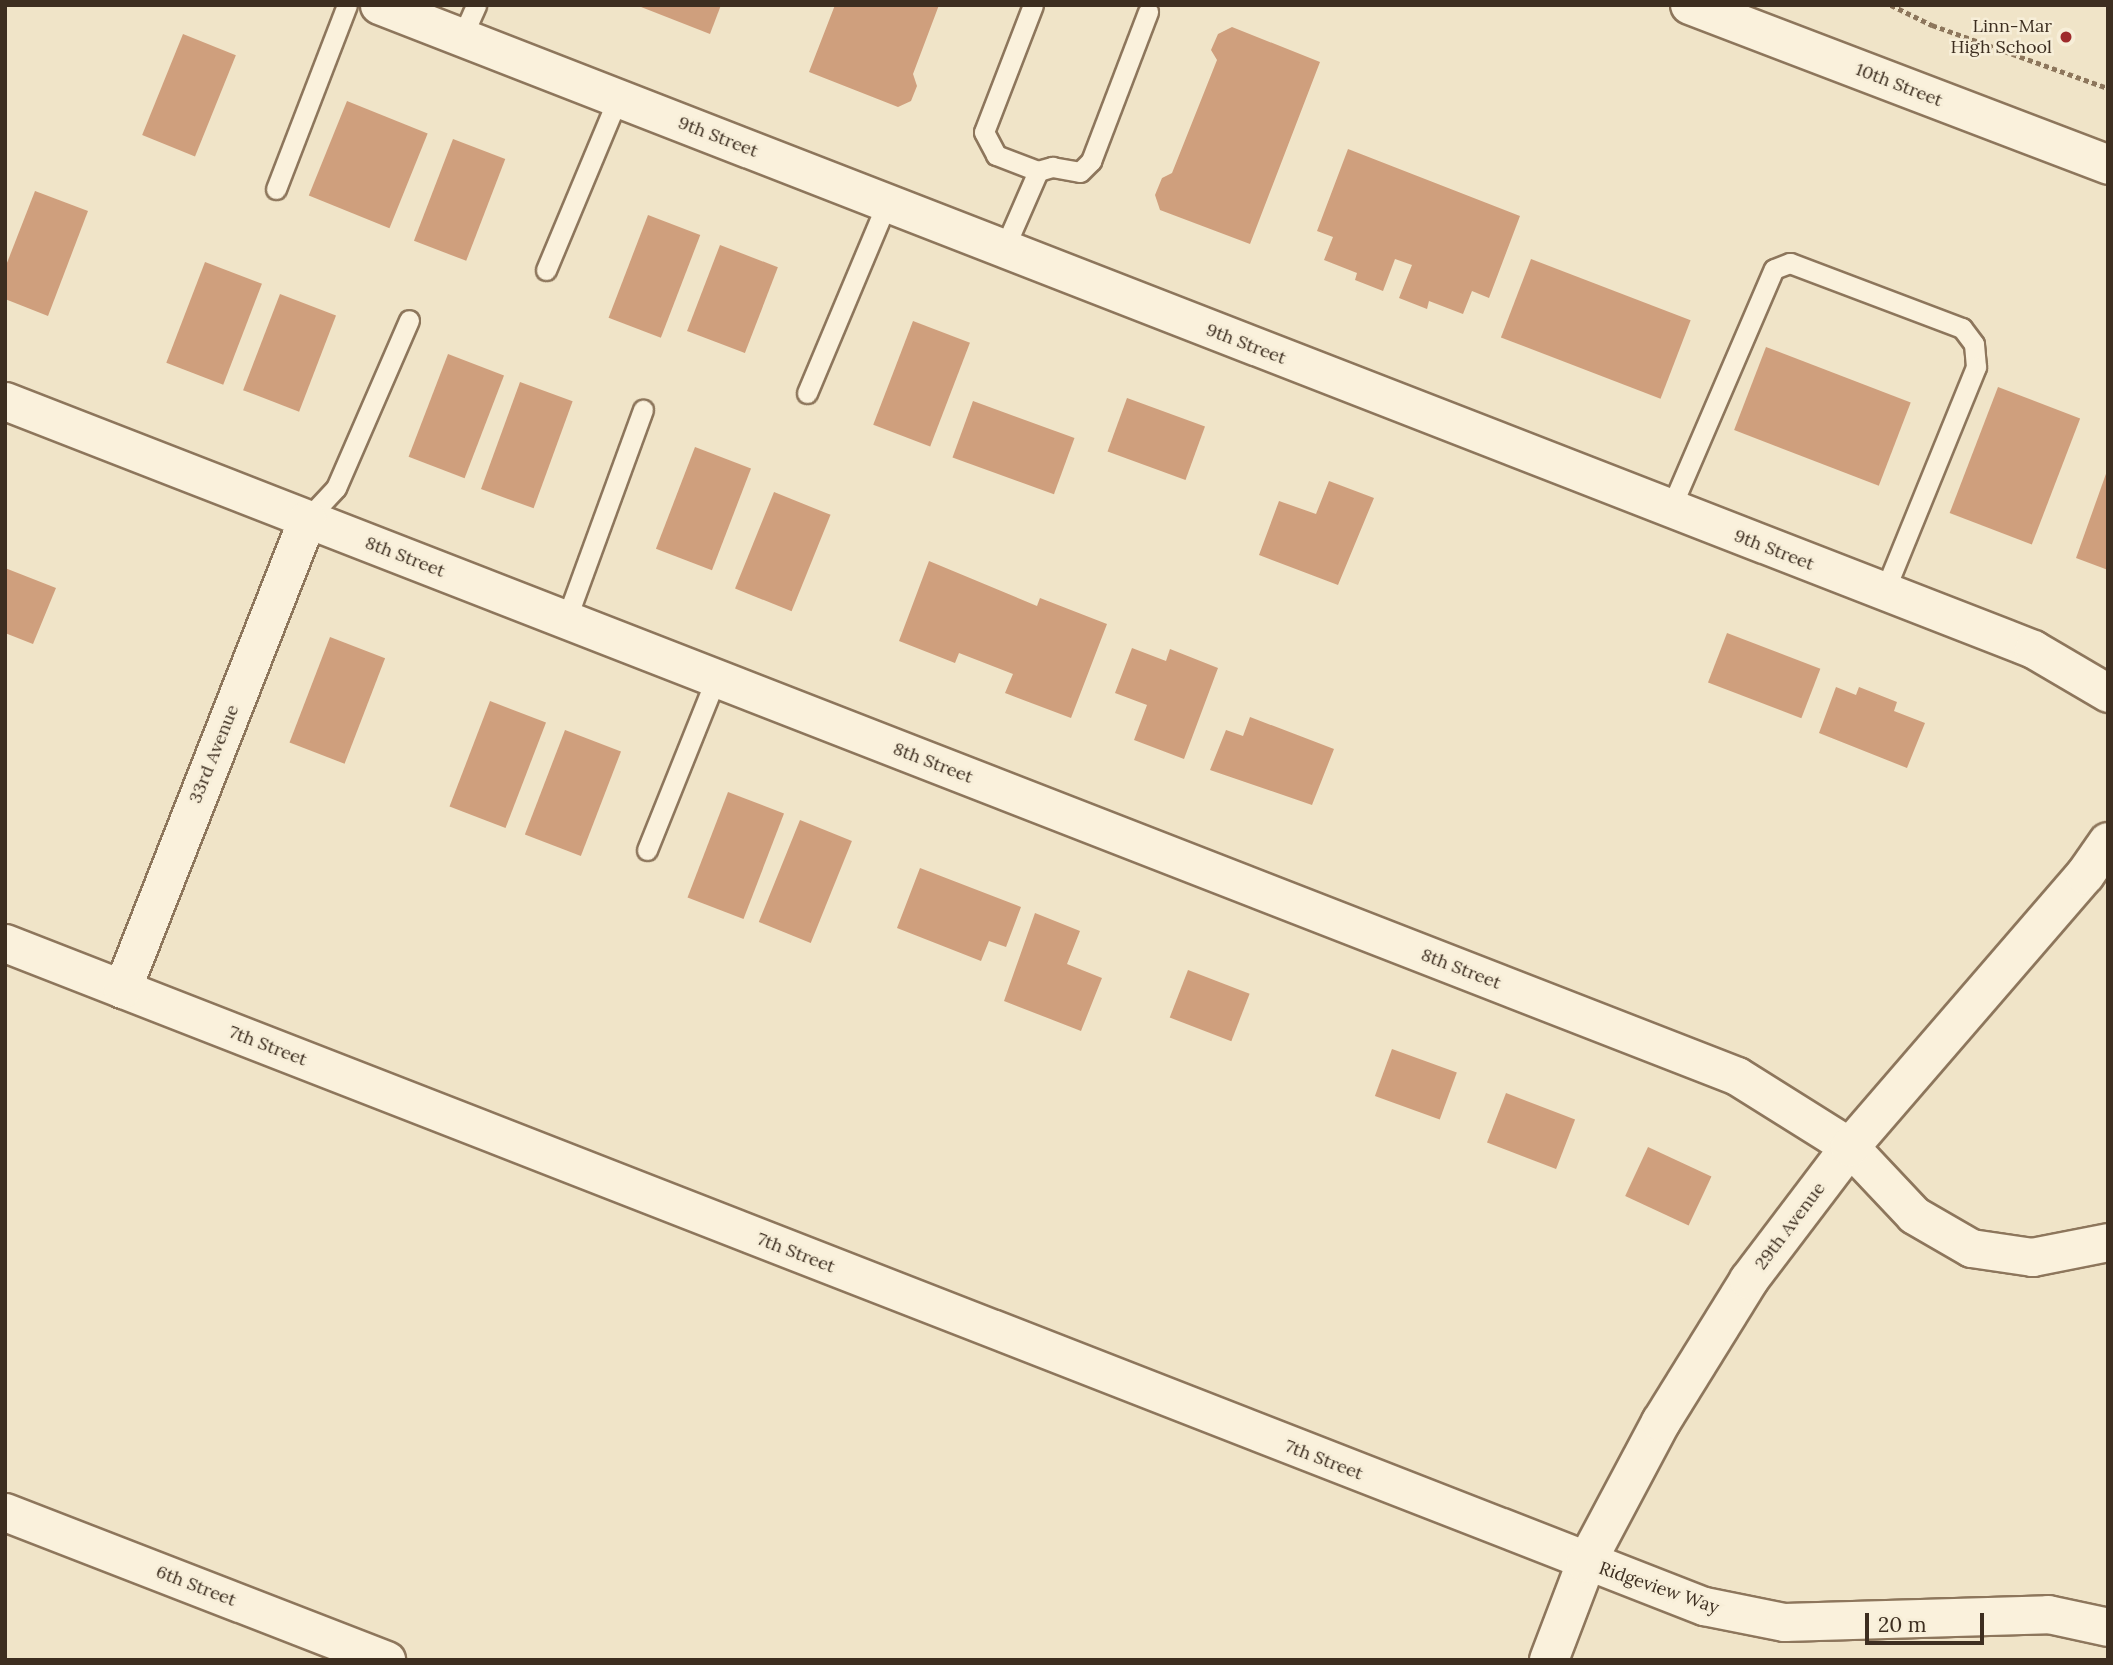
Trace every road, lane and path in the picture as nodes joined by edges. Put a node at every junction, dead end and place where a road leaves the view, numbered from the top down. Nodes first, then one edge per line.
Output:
1 (347, 5) edge
2 (379, 5) edge
3 (1033, 5) edge
4 (1690, 5) edge
5 (1891, 5) edge
6 (1148, 12) dead end
7 (469, 21) edge
8 (2108, 88) edge
9 (618, 98) junction
10 (2108, 165) edge
11 (1038, 170) junction
12 (276, 189) dead end
13 (887, 203) junction
14 (1004, 249) junction
15 (546, 270) dead end
16 (409, 320) dead end
17 (807, 393) dead end
18 (5, 401) edge
19 (643, 410) dead end
20 (1670, 510) junction
21 (307, 519) junction
22 (1884, 592) junction
23 (566, 620) junction
24 (716, 678) junction
25 (2108, 692) edge
26 (2108, 842) edge
27 (647, 850) dead end
28 (5, 943) edge
29 (122, 989) junction
30 (1850, 1147) junction
31 (2108, 1242) edge
32 (5, 1512) edge
33 (1586, 1563) junction
34 (2108, 1627) edge
35 (386, 1660) edge
36 (1549, 1660) edge

1 - 12 lane
2 - 7 street, 9th Street
3 - 11 lane
4 - 10 street, 10th Street
5 - 8 path
6 - 11 lane
7 - 9 street, 9th Street
9 - 13 street, 9th Street
9 - 15 lane
11 - 14 lane
13 - 14 street, 9th Street
13 - 17 lane
14 - 20 street, 9th Street
16 - 21 lane
18 - 21 street, 8th Street
19 - 23 lane
20 - 22 street, 9th Street
20 - 22 lane
21 - 23 street, 8th Street
21 - 29 street, 33rd Avenue
22 - 25 street, 9th Street
23 - 24 street, 8th Street
24 - 27 lane
24 - 30 street, 8th Street
26 - 30 street, 29th Avenue
28 - 29 street, 7th Street
29 - 33 street, 7th Street
30 - 31 street, 8th Street
30 - 33 street, 29th Avenue
32 - 35 street, 6th Street
33 - 34 street, Ridgeview Way
33 - 36 street, 29th Avenue

